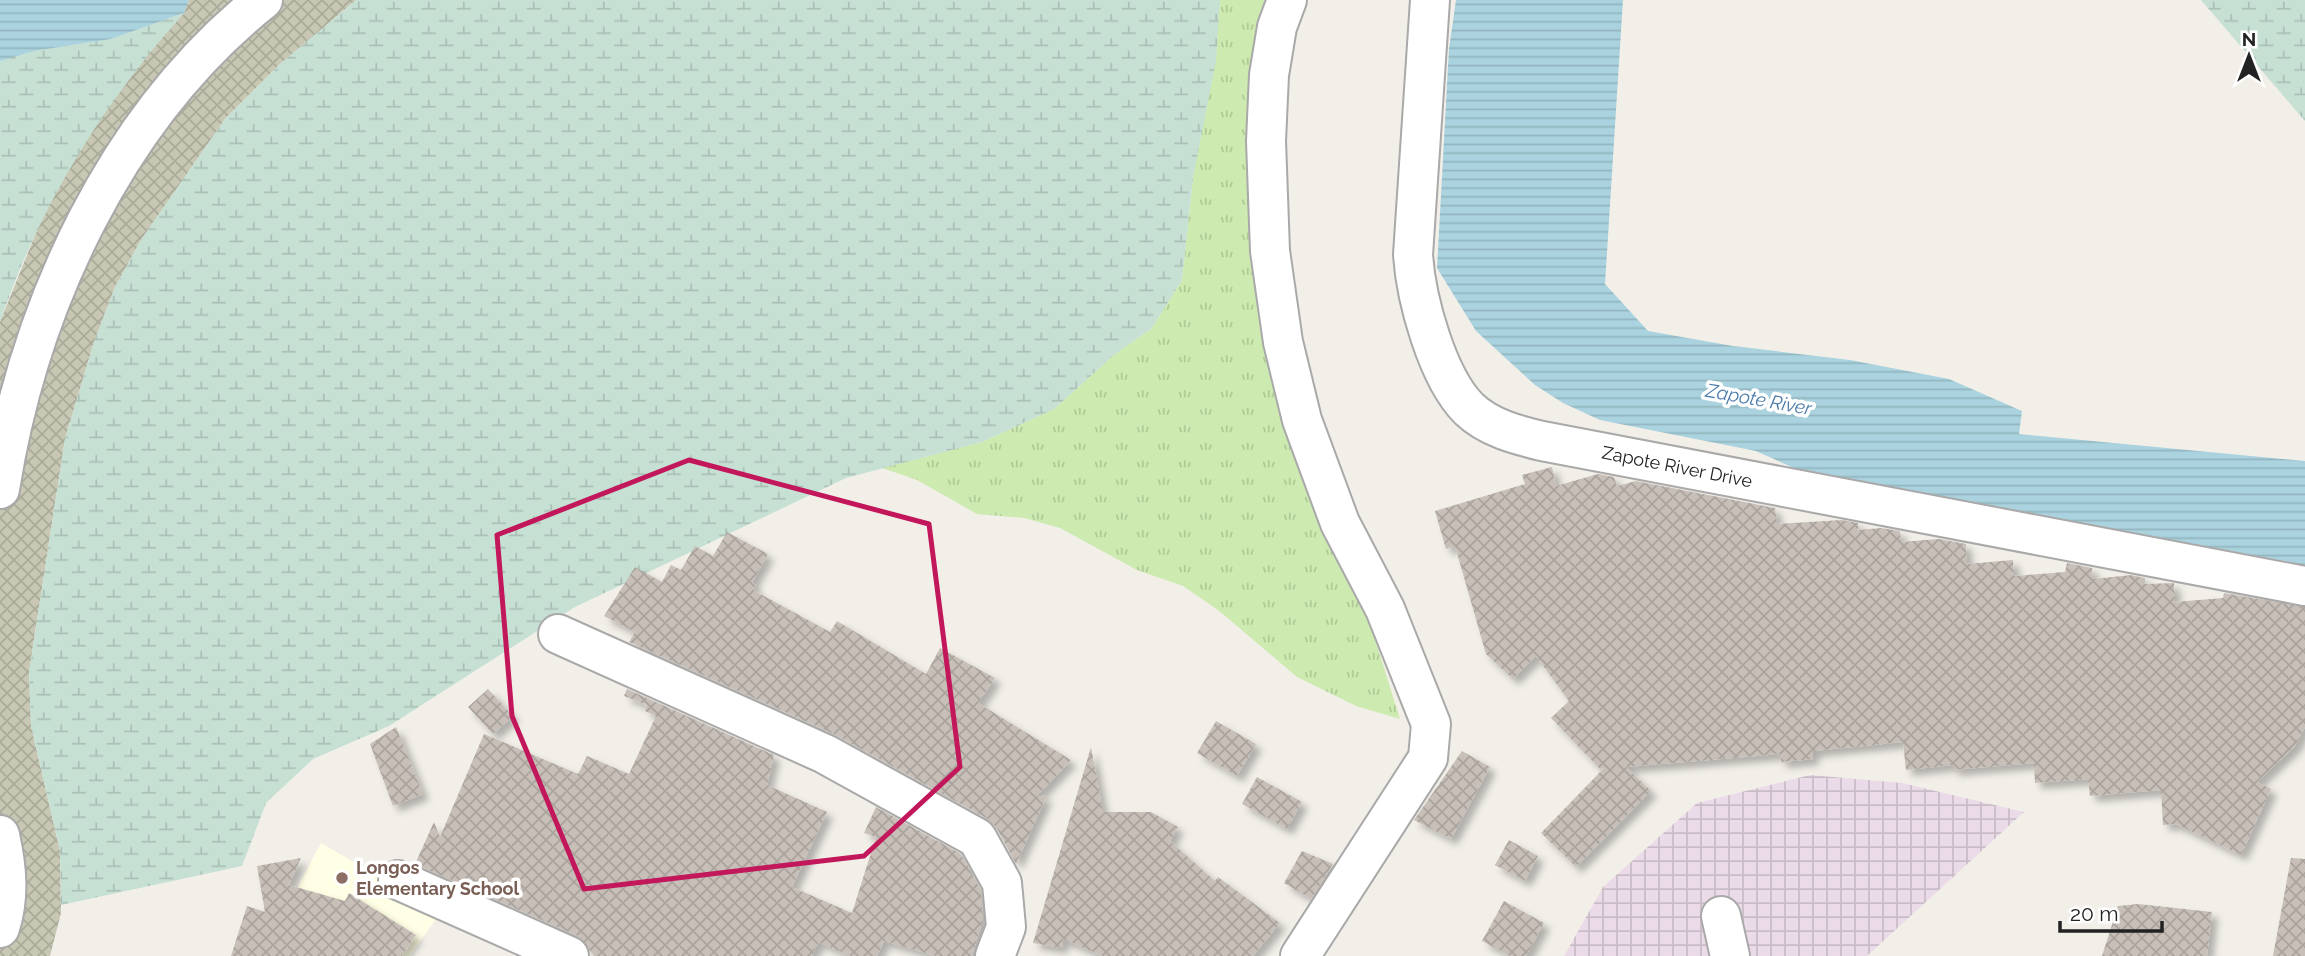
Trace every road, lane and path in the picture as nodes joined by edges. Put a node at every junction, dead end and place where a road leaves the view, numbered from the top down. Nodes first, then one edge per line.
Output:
1 (263, 0) edge
2 (1287, 0) edge
3 (1430, 0) edge
4 (0, 489) edge
5 (2305, 586) edge
6 (558, 634) dead end
7 (0, 835) edge
8 (398, 880) dead end
9 (1721, 916) dead end
10 (0, 928) edge
11 (569, 956) edge
12 (996, 956) edge
13 (1300, 956) edge
14 (1730, 956) edge

1 - 4 street
2 - 13 street
3 - 5 street, Zapote River Drive
6 - 12 street
7 - 10 street
8 - 11 street
9 - 14 street

